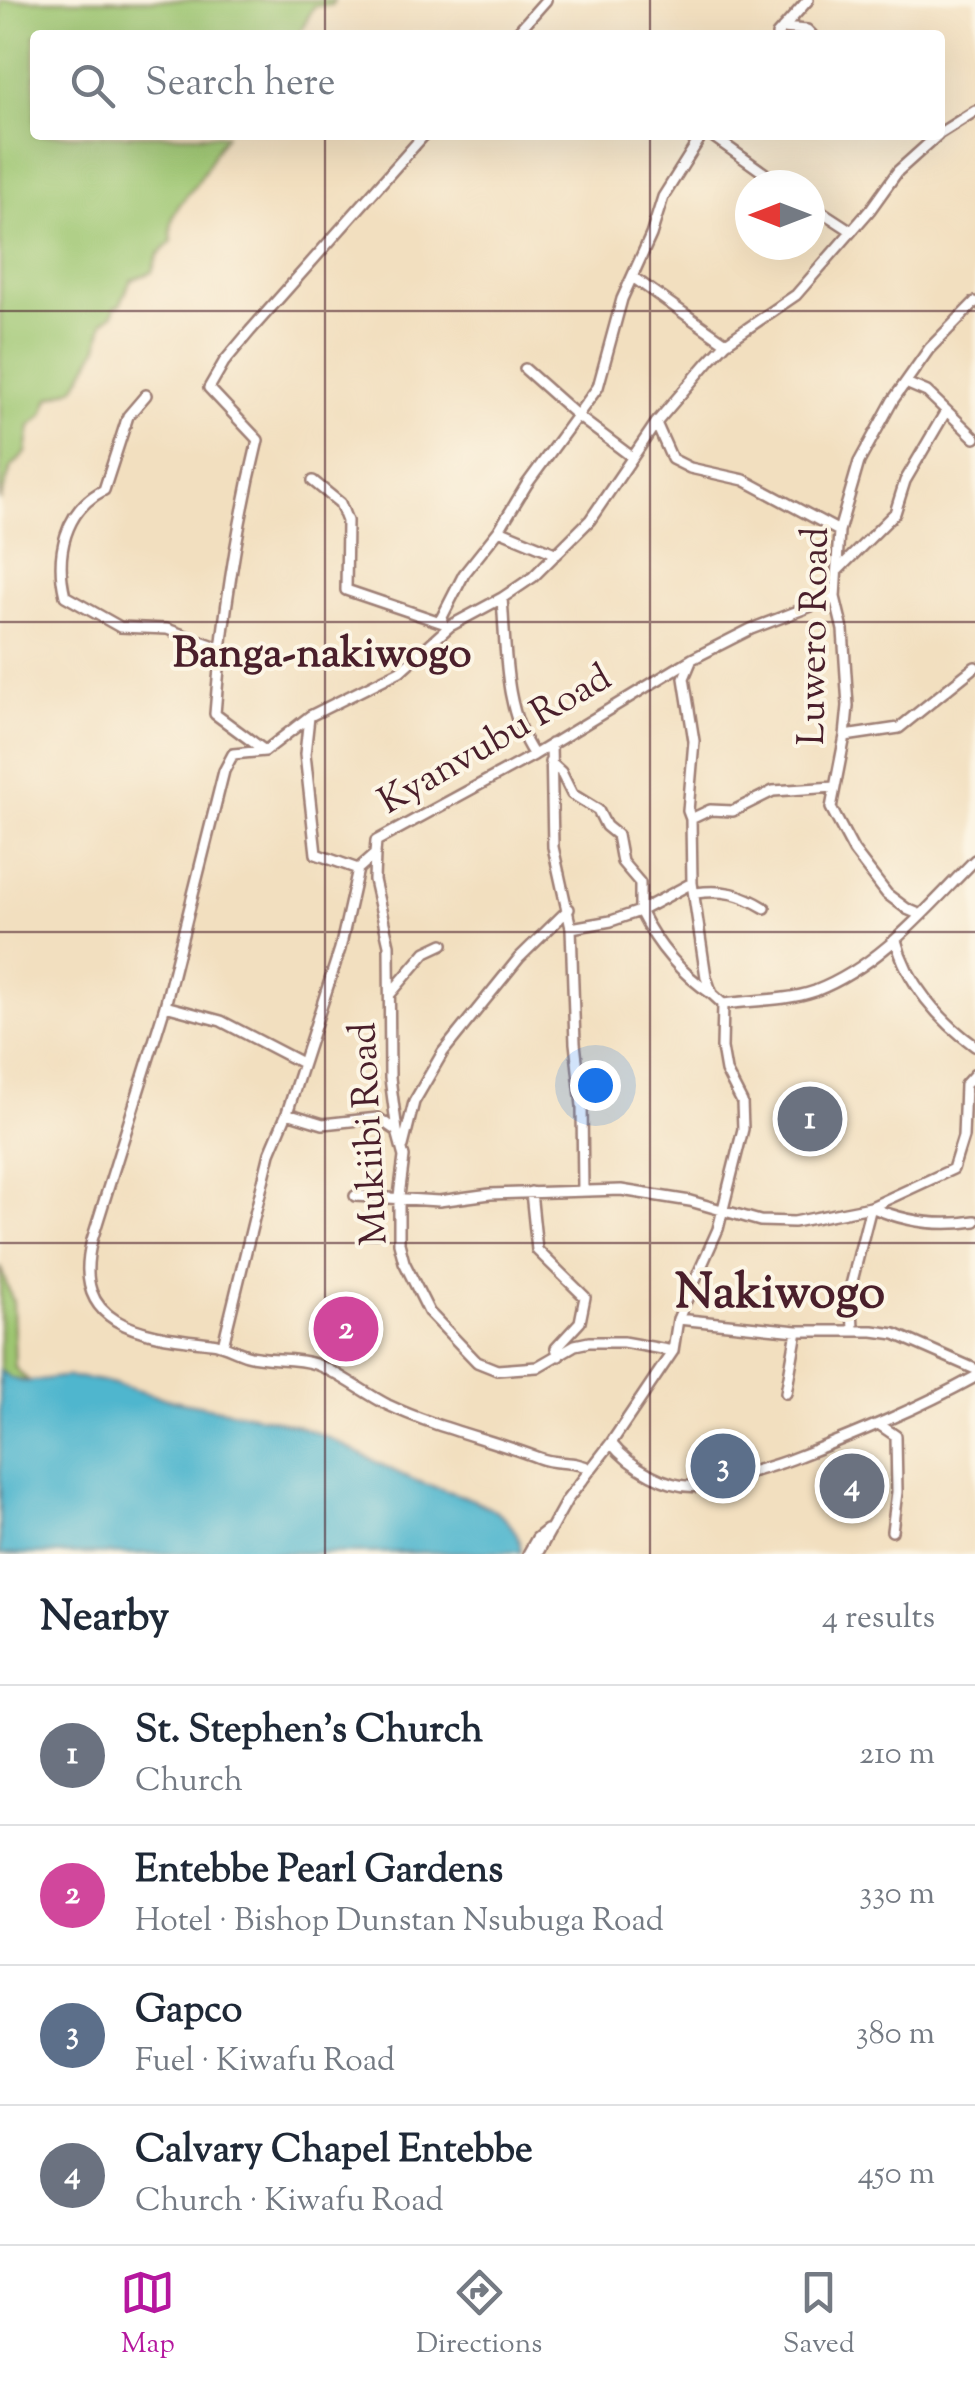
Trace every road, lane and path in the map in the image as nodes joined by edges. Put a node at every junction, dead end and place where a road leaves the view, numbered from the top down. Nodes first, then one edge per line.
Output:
1 (546, 0) edge
2 (808, 0) edge
3 (519, 30) edge
4 (782, 30) edge
5 (975, 111) edge
6 (945, 130) edge
7 (420, 140) edge
8 (699, 140) edge
9 (718, 140) edge
10 (933, 140) edge
11 (761, 170) edge
12 (825, 214) edge
13 (850, 230) junction
14 (634, 278) junction
15 (975, 302) edge
16 (726, 343) junction
17 (525, 369) dead end
18 (906, 382) junction
19 (146, 394) dead end
20 (946, 411) junction
21 (579, 417) junction
22 (656, 423) junction
23 (975, 438) edge
24 (632, 457) junction
25 (313, 481) dead end
26 (499, 530) junction
27 (839, 531) junction
28 (558, 554) junction
29 (837, 572) junction
30 (835, 597) junction
31 (502, 598) junction
32 (445, 624) junction
33 (220, 648) junction
34 (692, 659) junction
35 (975, 667) edge
36 (310, 716) junction
37 (846, 736) junction
38 (551, 744) junction
39 (265, 751) junction
40 (534, 755) junction
41 (550, 762) junction
42 (834, 787) junction
43 (691, 819) junction
44 (375, 854) junction
45 (975, 860) edge
46 (358, 869) junction
47 (694, 888) junction
48 (765, 908) dead end
49 (568, 909) junction
50 (640, 911) junction
51 (921, 914) junction
52 (571, 928) junction
53 (896, 940) junction
54 (444, 944) dead end
55 (390, 993) junction
56 (712, 994) junction
57 (723, 1004) junction
58 (165, 1006) junction
59 (975, 1046) edge
60 (302, 1063) junction
61 (975, 1074) edge
62 (287, 1114) junction
63 (397, 1132) junction
64 (402, 1148) junction
65 (583, 1191) junction
66 (532, 1192) junction
67 (356, 1196) dead end
68 (399, 1196) junction
69 (871, 1206) junction
70 (722, 1209) junction
71 (975, 1220) edge
72 (678, 1319) junction
73 (853, 1329) junction
74 (797, 1330) junction
75 (224, 1346) junction
76 (673, 1351) junction
77 (559, 1356) junction
78 (975, 1369) edge
79 (975, 1377) edge
80 (786, 1393) dead end
81 (880, 1425) junction
82 (611, 1443) junction
83 (590, 1469) junction
84 (550, 1529) junction
85 (892, 1530) dead end
86 (528, 1554) edge
87 (537, 1554) edge

1 - 3 street
2 - 4 street
5 - 6 street
7 - 33 street
8 - 14 street
9 - 11 street
10 - 13 street
12 - 13 street
13 - 16 street
14 - 16 street
14 - 21 street
15 - 18 street, Luwero Road
16 - 22 street
17 - 21 street
18 - 20 street
18 - 27 street, Luwero Road
19 - 33 street
20 - 23 street
20 - 29 street
21 - 24 street
21 - 26 street
22 - 24 street
22 - 27 street
24 - 28 street
25 - 32 street
26 - 28 street
26 - 32 street
27 - 29 street, Luwero Road
28 - 31 street
29 - 30 street, Luwero Road
30 - 34 street, Kyanvubu Road
30 - 37 street, Luwero Road
31 - 32 street
31 - 40 street
32 - 36 street
33 - 39 street
34 - 38 street, Kyanvubu Road
34 - 43 street
35 - 37 street
36 - 39 street
36 - 46 street
37 - 42 street, Luwero Road
38 - 40 street, Kyanvubu Road
38 - 41 street
39 - 58 street
40 - 44 street, Kyanvubu Road
41 - 49 street
41 - 50 street
42 - 43 street
42 - 51 street, Luwero Road
43 - 47 street
44 - 46 street, Kyanvubu Road
44 - 55 street, Mukiibi Road
45 - 51 street
46 - 60 street
47 - 48 street
47 - 50 street
47 - 56 street
49 - 52 street
49 - 64 street
50 - 52 street
50 - 56 street
51 - 53 street
52 - 65 street
53 - 57 street
53 - 59 street
54 - 55 street
55 - 63 street, Mukiibi Road
56 - 57 street
57 - 70 street
58 - 60 street
58 - 75 street
60 - 62 street
61 - 69 street
62 - 63 street
62 - 75 street
63 - 64 street, Mukiibi Road
64 - 68 street, Mukiibi Road
65 - 66 street
65 - 70 street
66 - 68 street
66 - 77 street
67 - 68 street
68 - 77 street, Mukiibi Road
69 - 70 street
69 - 71 street
69 - 73 street
70 - 72 street
72 - 74 street
72 - 76 street
73 - 74 street
73 - 78 street
74 - 80 street
75 - 83 street
76 - 77 street, Mukiibi Road
76 - 82 street
79 - 81 street
81 - 82 street
81 - 85 street
82 - 83 street
83 - 84 street
84 - 86 street
84 - 87 street

